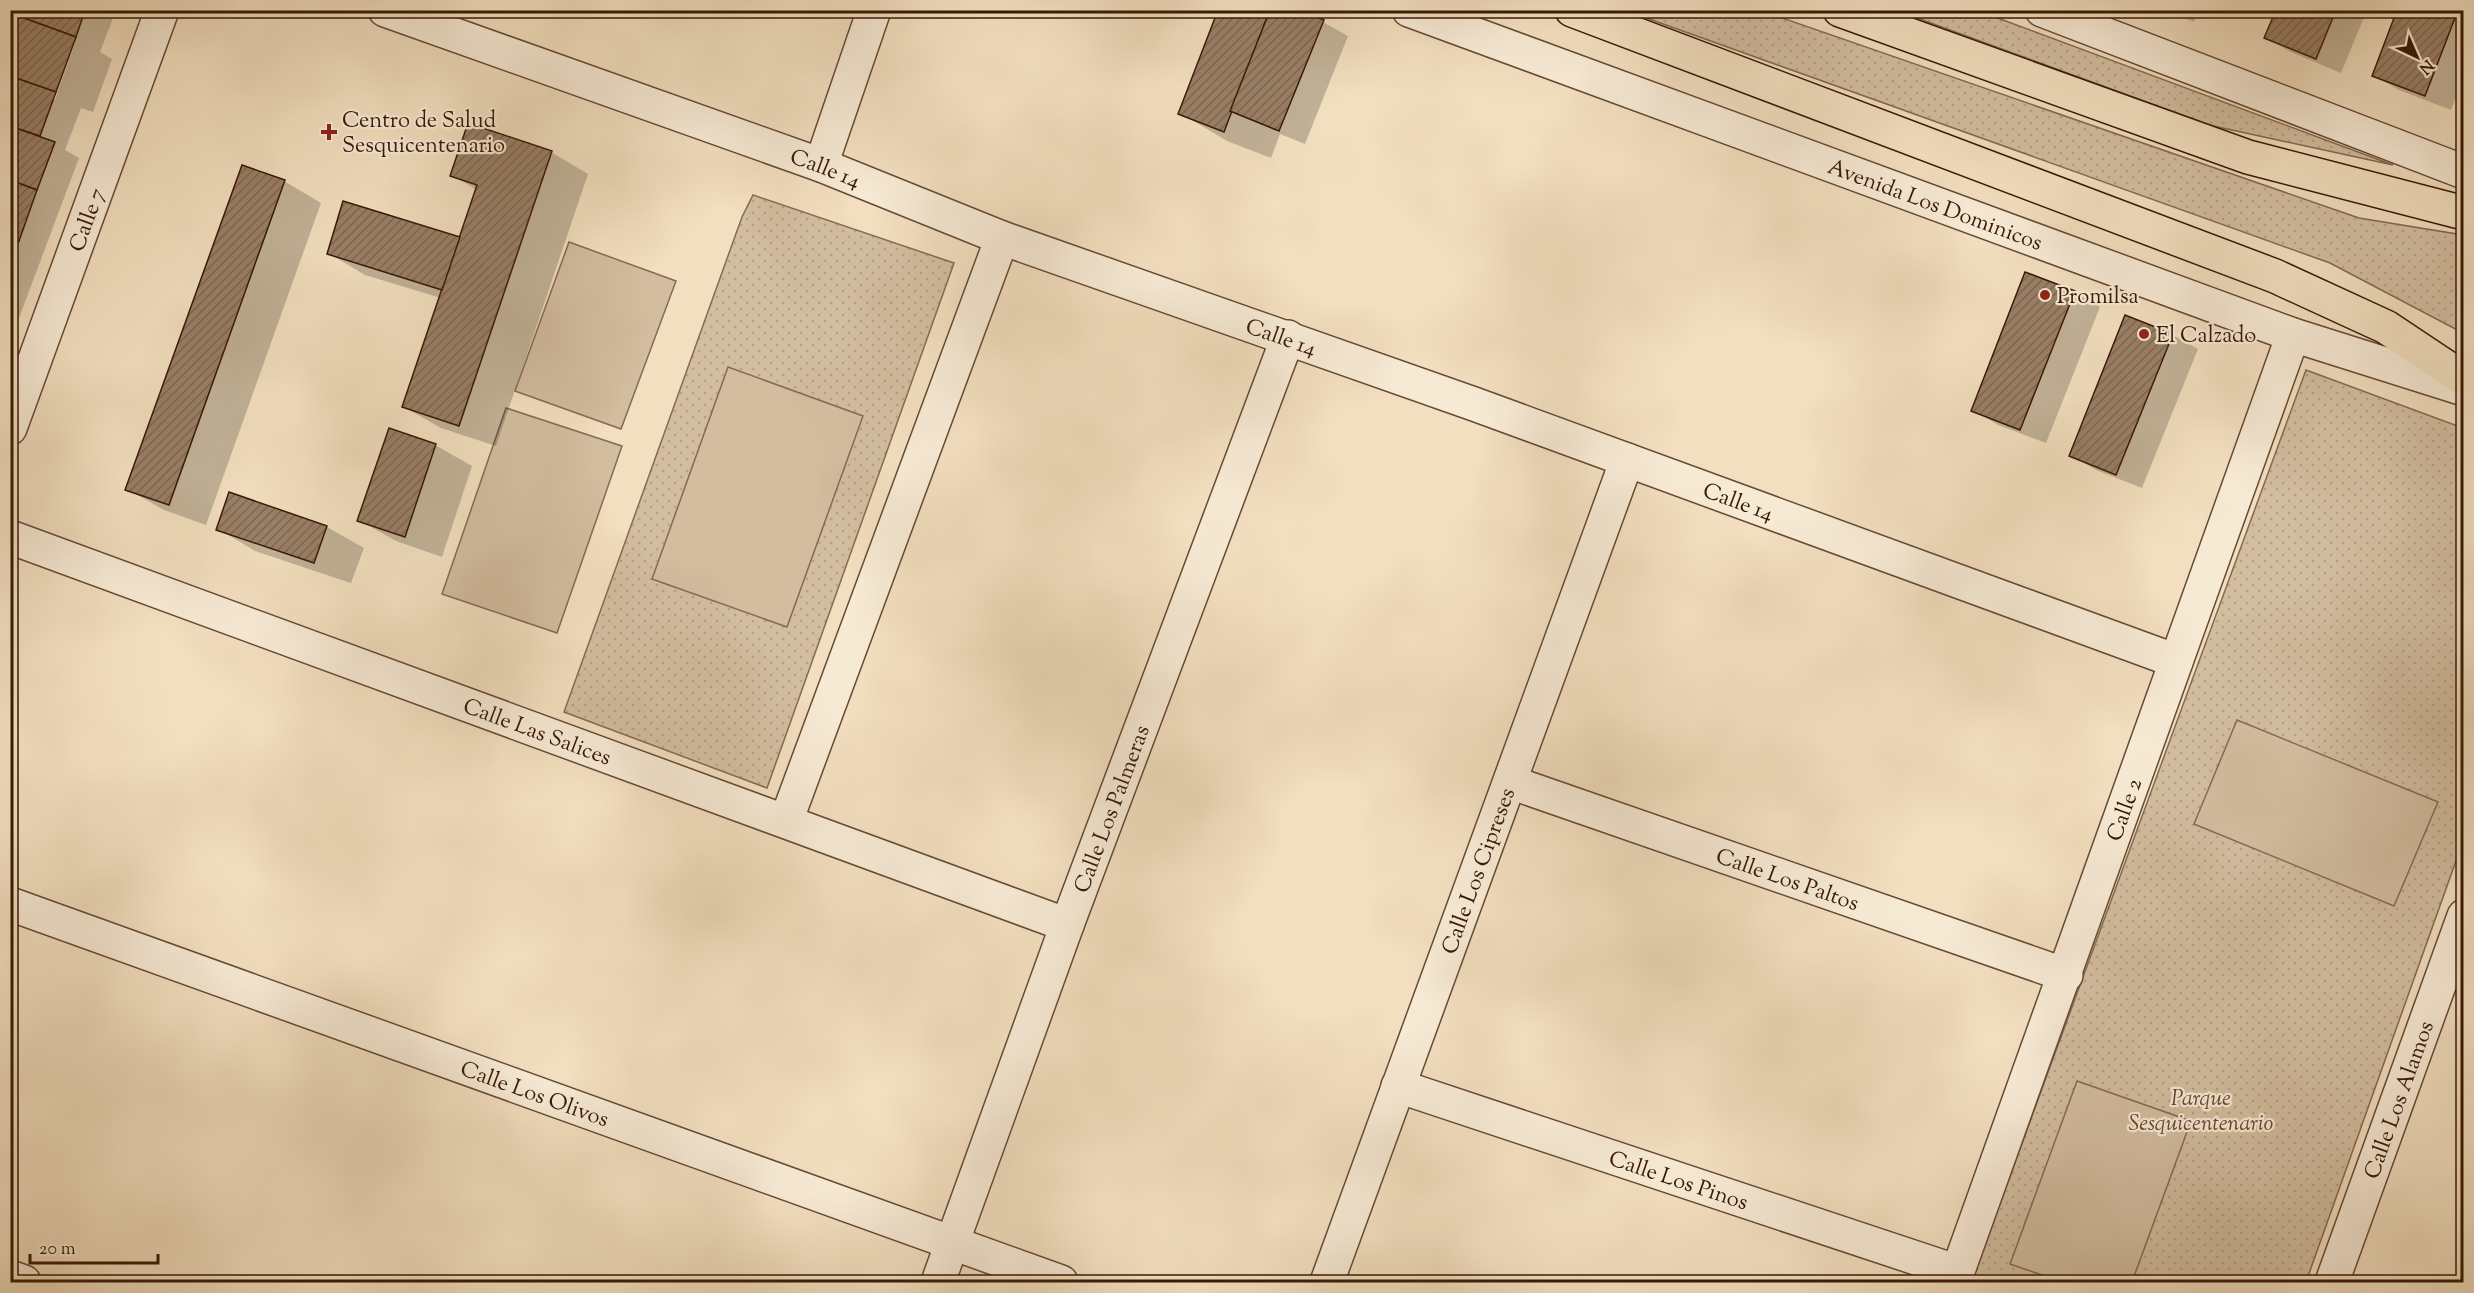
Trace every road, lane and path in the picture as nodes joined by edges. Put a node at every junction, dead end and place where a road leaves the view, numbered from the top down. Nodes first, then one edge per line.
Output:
1 (162, 10) edge
2 (385, 10) edge
3 (874, 10) edge
4 (1409, 10) edge
5 (1572, 10) edge
6 (1840, 10) edge
7 (2043, 11) edge
8 (821, 165) junction
9 (2463, 172) edge
10 (2463, 213) edge
11 (1002, 238) junction
12 (2293, 334) junction
13 (1288, 338) junction
14 (2463, 379) edge
15 (2463, 389) edge
16 (10, 428) edge
17 (1627, 460) junction
18 (10, 537) edge
19 (2176, 662) junction
20 (1509, 782) junction
21 (786, 821) junction
22 (10, 904) edge
23 (2463, 916) edge
24 (1067, 924) junction
25 (2066, 975) junction
26 (1398, 1086) junction
27 (953, 1244) junction
28 (10, 1277) edge
29 (1956, 1277) edge
30 (24, 1282) edge
31 (938, 1282) edge
32 (1061, 1282) edge
33 (1327, 1282) edge
34 (2332, 1282) edge

1 - 16 street, Calle 7
2 - 8 street, Calle 14
3 - 8 street
4 - 12 street, Avenida Los Dominicos
5 - 14 main road
6 - 10 main road
7 - 9 street
8 - 11 street, Calle 14
11 - 13 street, Calle 14
11 - 21 street
12 - 15 street, Avenida Los Dominicos
12 - 19 street, Calle 2
13 - 17 street, Calle 14
13 - 24 street, Calle Los Palmeras
17 - 19 street, Calle 14
17 - 20 street, Calle Los Cipreses
18 - 21 street, Calle Las Salices
19 - 25 street, Calle 2
20 - 25 street, Calle Los Paltos
20 - 26 street, Calle Los Cipreses
21 - 24 street, Calle Las Salices
22 - 27 street, Calle Los Olivos
23 - 34 street, Calle Los Alamos
24 - 27 street, Calle Los Palmeras
25 - 29 street, Calle 2
26 - 29 street, Calle Los Pinos
26 - 33 street, Calle Los Cipreses
27 - 31 street, Calle Los Palmeras
27 - 32 street, Calle Los Olivos
28 - 30 street

